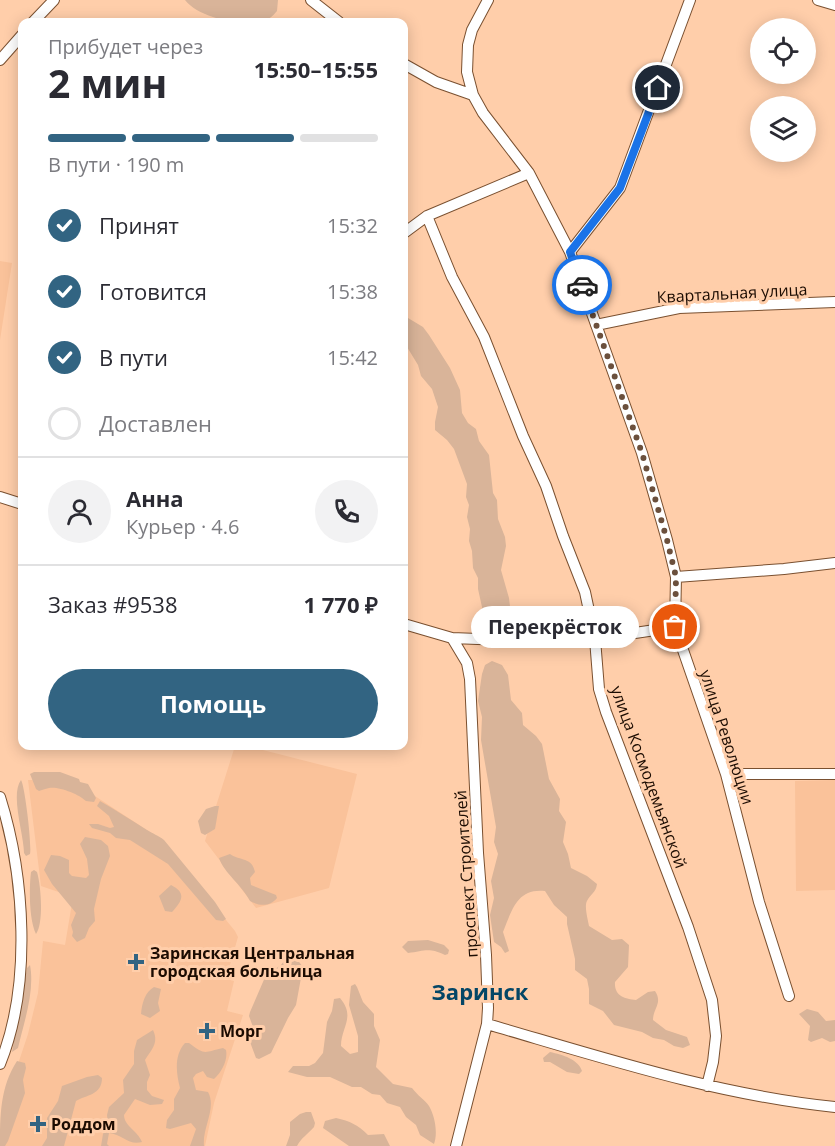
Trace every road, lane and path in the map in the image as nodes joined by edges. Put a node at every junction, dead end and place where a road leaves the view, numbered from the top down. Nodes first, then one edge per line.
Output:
1 (54, 0) edge
2 (311, 0) edge
3 (488, 0) edge
4 (690, 0) edge
5 (818, 0) edge
6 (835, 5) edge
7 (37, 18) edge
8 (334, 18) edge
9 (18, 39) edge
10 (0, 60) edge
11 (408, 66) edge
12 (473, 95) junction
13 (529, 172) junction
14 (427, 216) junction
15 (408, 230) edge
16 (570, 252) junction
17 (835, 302) edge
18 (597, 325) junction
19 (0, 497) edge
20 (18, 503) edge
21 (835, 563) edge
22 (676, 577) junction
23 (408, 625) edge
24 (675, 627) junction
25 (452, 638) junction
26 (595, 639) junction
27 (726, 774) junction
28 (835, 774) edge
29 (0, 797) edge
30 (789, 996) dead end
31 (487, 1024) junction
32 (0, 1064) edge
33 (707, 1086) junction
34 (835, 1107) edge
35 (456, 1146) edge

1 - 7 street
2 - 8 street
3 - 12 street, улица Революции
4 - 16 street
5 - 6 street
9 - 10 street
11 - 12 street
12 - 13 street, улица Революции
13 - 14 street
13 - 16 street, улица Революции
14 - 15 street
14 - 26 street, улица Космодемьянской
16 - 18 street, улица Революции
17 - 18 street, Квартальная улица
18 - 22 street, улица Революции
19 - 20 street
21 - 22 street
22 - 24 street, улица Революции
23 - 25 street
24 - 26 street
24 - 27 street, улица Революции
25 - 26 street
25 - 31 street, проспект Строителей
26 - 33 street, улица Космодемьянской
27 - 28 street
27 - 30 street, улица Революции
29 - 32 street
31 - 33 street
31 - 35 street, проспект Строителей
33 - 34 street

